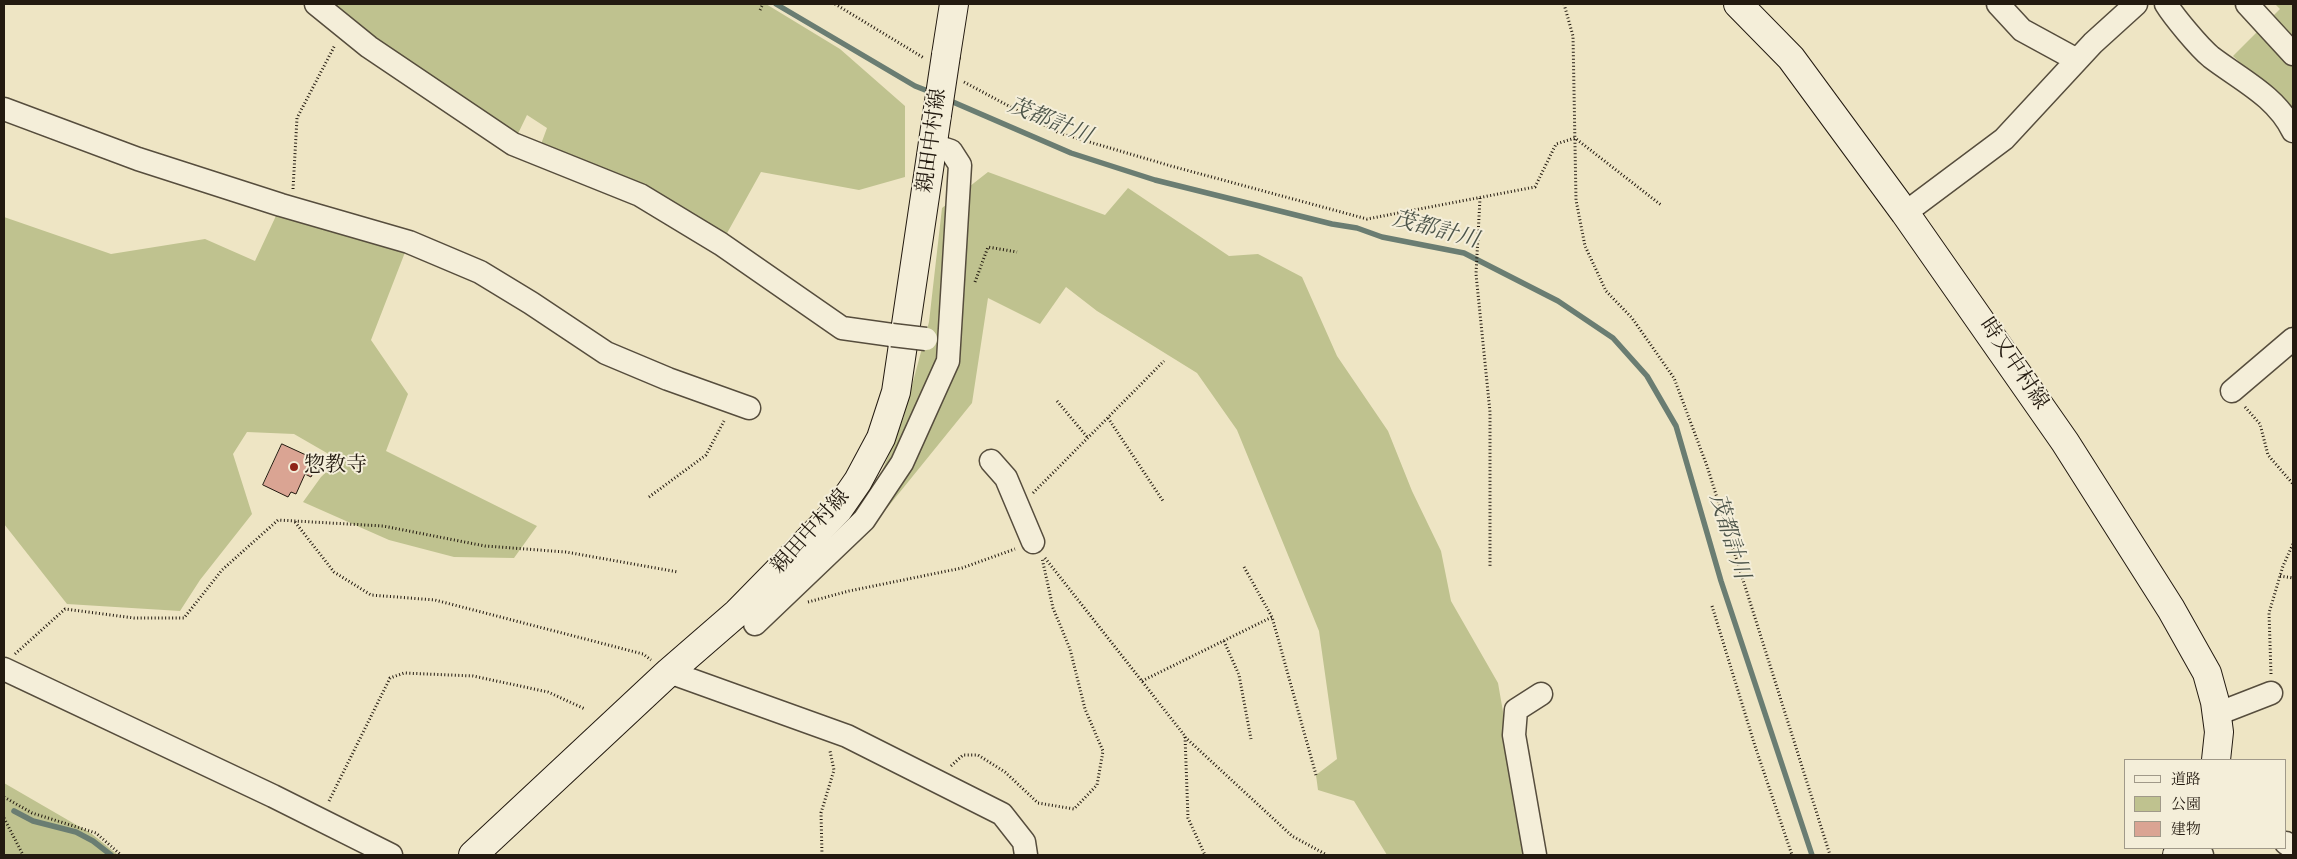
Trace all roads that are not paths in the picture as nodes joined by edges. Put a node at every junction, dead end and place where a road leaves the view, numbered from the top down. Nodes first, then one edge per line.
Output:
1 (316, 4) edge
2 (954, 4) edge
3 (1738, 4) edge
4 (1998, 4) edge
5 (2136, 4) edge
6 (2166, 4) edge
7 (2246, 4) edge
8 (2293, 54) edge
9 (2078, 60) junction
10 (4, 109) edge
11 (2293, 132) edge
12 (933, 145) junction
13 (1905, 213) junction
14 (2293, 339) edge
15 (951, 343) junction
16 (2232, 391) road end
17 (750, 408) dead end
18 (991, 461) dead end
19 (1033, 542) road end
20 (755, 624) dead end
21 (7, 664) edge
22 (669, 672) junction
23 (2271, 693) road end
24 (1541, 694) dead end
25 (2217, 714) junction
26 (2216, 759) edge
27 (391, 855) edge
28 (473, 855) edge
29 (1026, 855) edge
30 (1535, 855) edge

1 - 15 street, bridge
2 - 12 main road, 親田中村線, bridge
3 - 13 main road, 時又中村線
4 - 9 street
5 - 9 street
6 - 11 street
7 - 8 street
9 - 13 street
10 - 17 street
12 - 15 street
12 - 22 main road, 親田中村線
13 - 25 main road, 時又中村線
14 - 16 street
15 - 20 street
18 - 19 street
21 - 27 street
22 - 28 main road, 親田中村線
22 - 29 street
23 - 25 street
24 - 30 street
25 - 26 main road, 時又中村線

